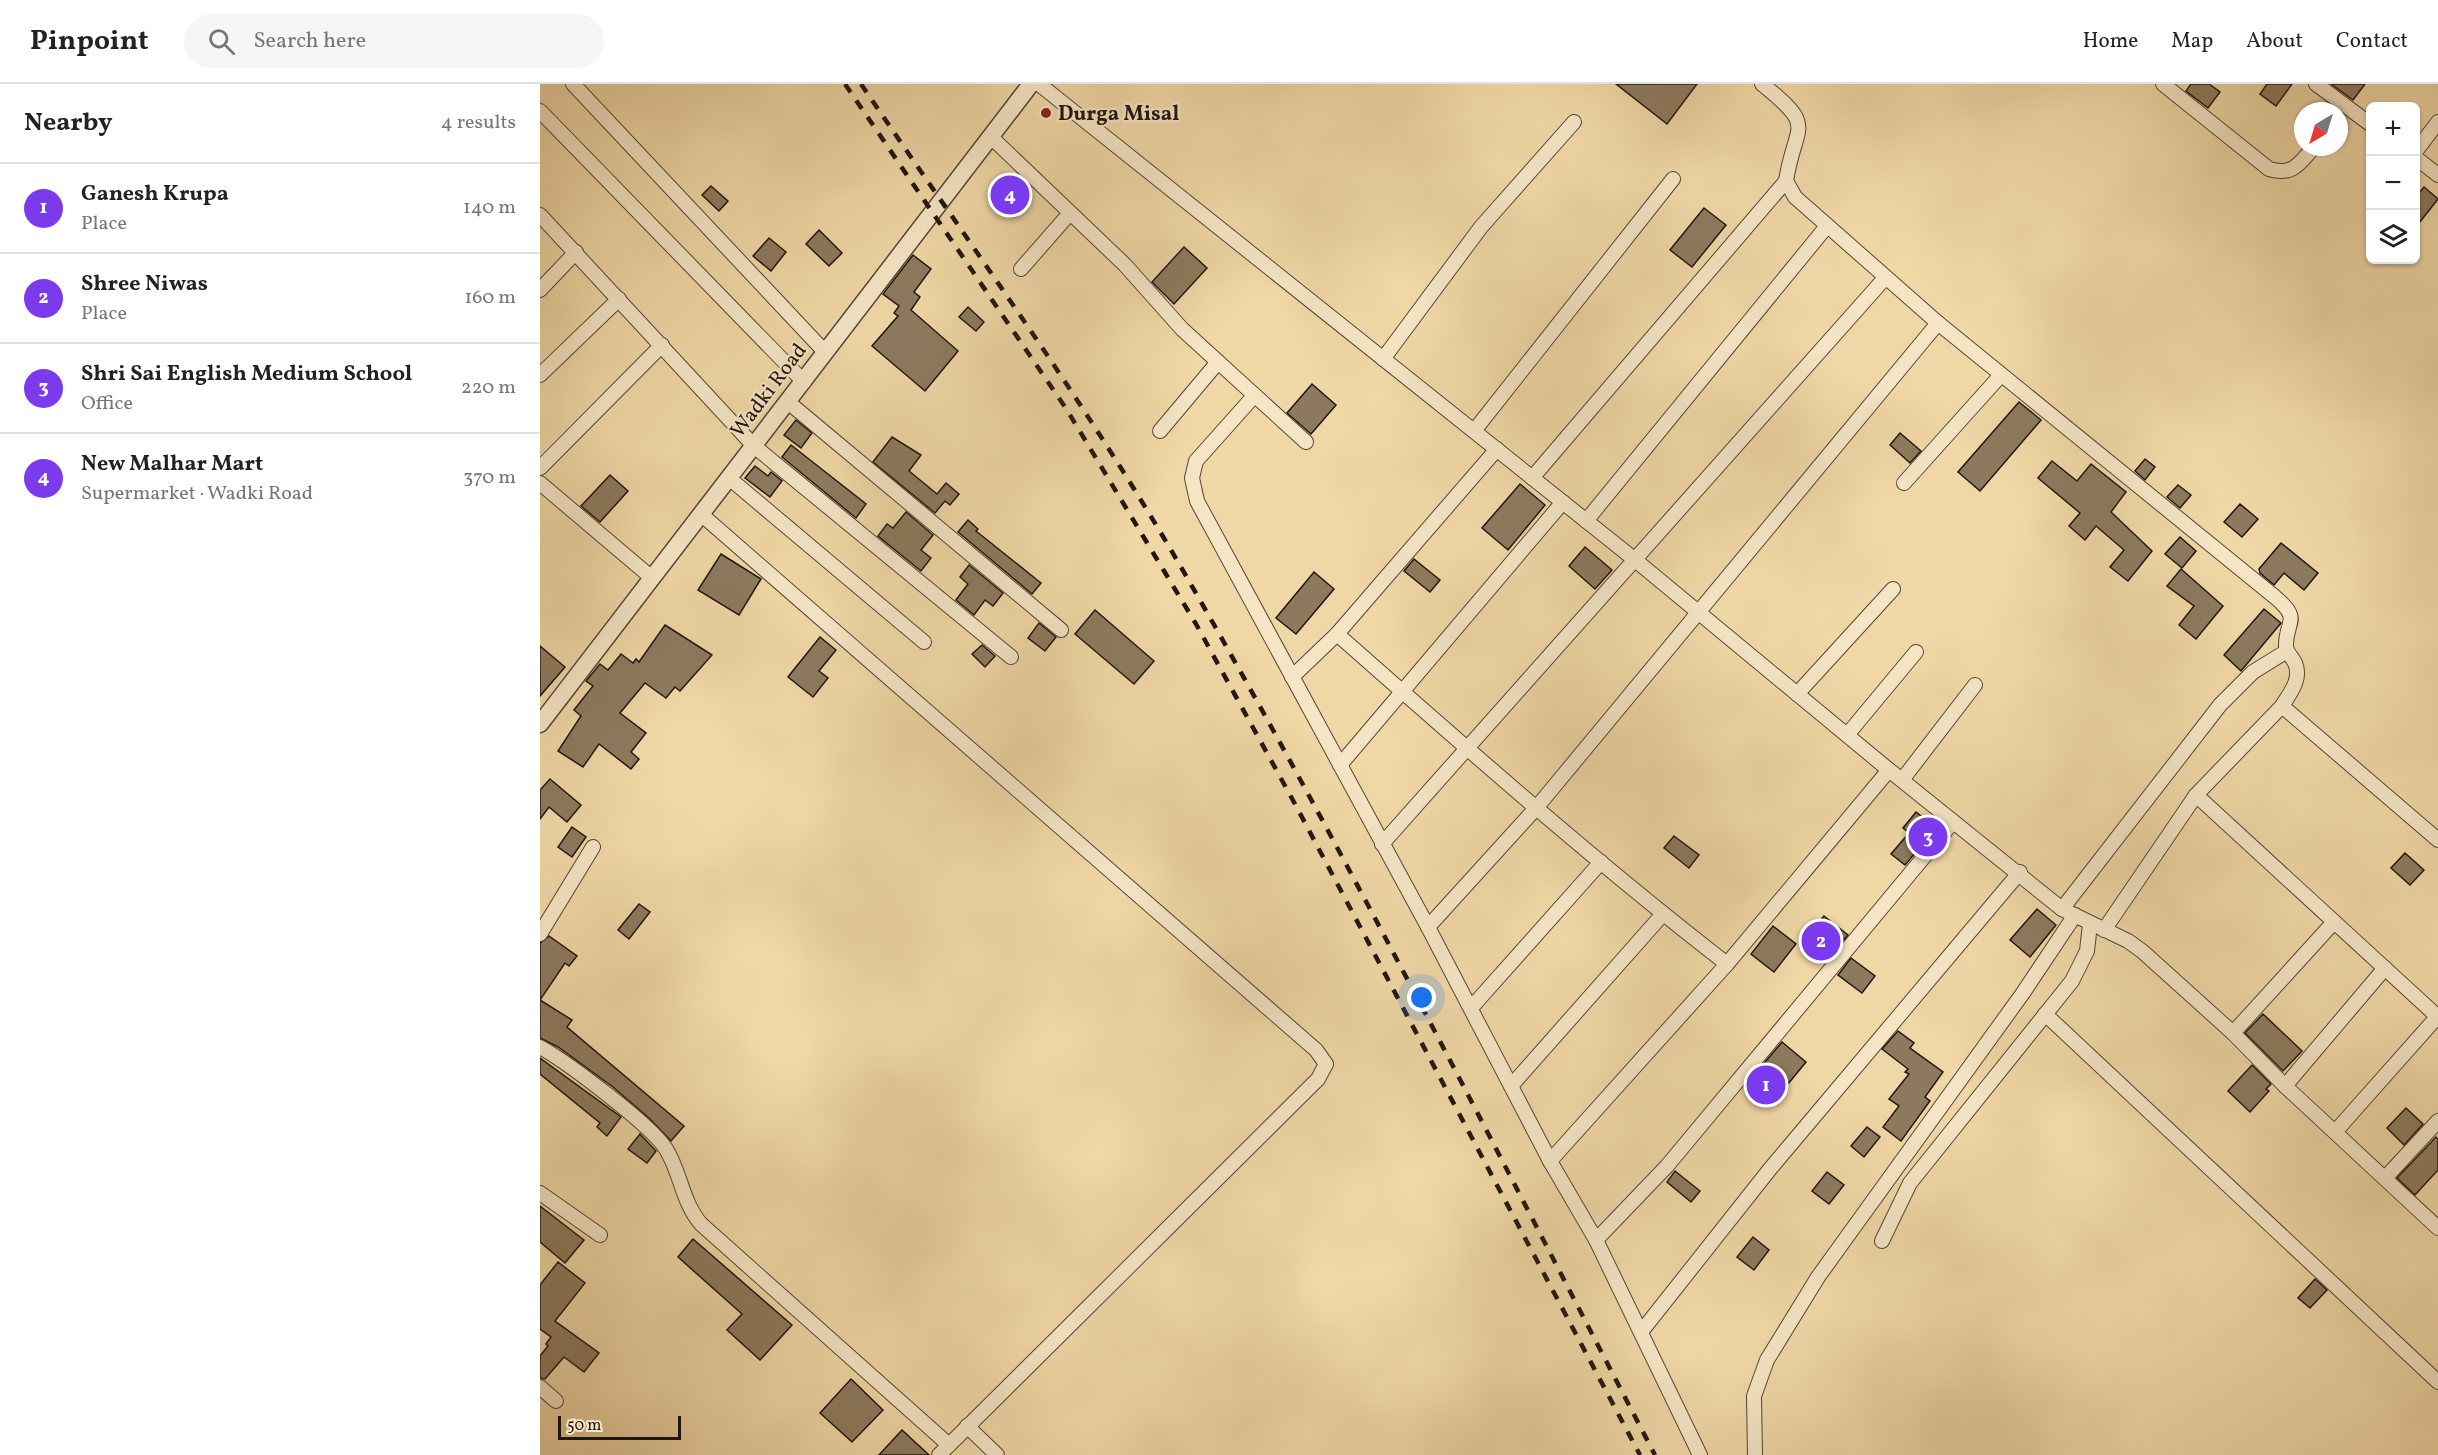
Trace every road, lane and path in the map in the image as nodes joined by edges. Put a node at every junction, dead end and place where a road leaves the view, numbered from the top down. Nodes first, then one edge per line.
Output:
1 (573, 84) edge
2 (1031, 84) edge
3 (1039, 84) edge
4 (1762, 84) edge
5 (2163, 84) edge
6 (2316, 84) edge
7 (2349, 108) joint
8 (540, 111) edge
9 (2366, 121) edge
10 (1574, 122) dead end
11 (2438, 122) edge
12 (991, 137) junction
13 (2420, 145) edge
14 (2306, 156) edge
15 (2420, 162) edge
16 (2438, 175) edge
17 (1673, 179) dead end
18 (1786, 182) junction
19 (1070, 213) junction
20 (540, 215) edge
21 (1827, 226) junction
22 (576, 252) junction
23 (1021, 269) dead end
24 (1885, 278) junction
25 (540, 290) edge
26 (619, 299) junction
27 (1938, 323) junction
28 (662, 345) junction
29 (825, 352) junction
30 (1383, 358) junction
31 (1218, 362) junction
32 (540, 375) edge
33 (2001, 375) junction
34 (804, 382) junction
35 (1254, 396) junction
36 (788, 402) junction
37 (1161, 431) dead end
38 (1474, 431) junction
39 (1306, 442) dead end
40 (754, 446) junction
41 (1497, 449) junction
42 (540, 468) edge
43 (1532, 477) junction
44 (729, 478) junction
45 (540, 483) edge
46 (1904, 483) dead end
47 (1563, 502) junction
48 (702, 515) junction
49 (1586, 521) junction
50 (1634, 559) junction
51 (652, 578) junction
52 (1893, 589) dead end
53 (1697, 612) junction
54 (1061, 630) dead end
55 (1337, 634) junction
56 (924, 642) dead end
57 (2287, 651) junction
58 (1916, 652) dead end
59 (1011, 657) dead end
60 (1292, 678) junction
61 (1975, 685) dead end
62 (1403, 692) junction
63 (1797, 694) junction
64 (2282, 706) junction
65 (542, 714) edge
66 (1846, 735) junction
67 (1467, 748) junction
68 (1340, 765) junction
69 (1889, 770) junction
70 (1902, 780) junction
71 (2196, 795) junction
72 (1537, 807) junction
73 (1953, 822) junction
74 (2438, 840) edge
75 (1382, 844) junction
76 (593, 847) dead end
77 (1600, 862) junction
78 (2020, 872) junction
79 (2068, 912) junction
80 (1663, 914) junction
81 (2334, 922) junction
82 (2090, 924) junction
83 (1428, 927) junction
84 (2104, 930) junction
85 (540, 934) edge
86 (1727, 964) junction
87 (2385, 968) junction
88 (1471, 1008) junction
89 (2044, 1014) junction
90 (2438, 1017) edge
91 (2233, 1033) junction
92 (540, 1047) edge
93 (1511, 1086) junction
94 (2285, 1086) junction
95 (2438, 1120) edge
96 (2335, 1132) junction
97 (1550, 1161) junction
98 (2386, 1178) junction
99 (540, 1192) edge
100 (2438, 1228) edge
101 (600, 1235) dead end
102 (1596, 1239) junction
103 (1882, 1241) dead end
104 (1641, 1332) junction
105 (2438, 1382) edge
106 (540, 1387) edge
107 (556, 1401) dead end
108 (967, 1426) junction
109 (944, 1450) edge
110 (997, 1455) edge
111 (1700, 1455) edge
112 (1755, 1455) edge

1 - 29 street
2 - 12 street, Wadki Road
3 - 30 street
4 - 18 street
5 - 14 street
6 - 7 street
7 - 9 street
8 - 34 street
10 - 30 street
11 - 13 street
12 - 19 street
12 - 29 street, Wadki Road
15 - 16 street
17 - 38 street
18 - 21 street
18 - 43 street
19 - 23 street
19 - 31 street
20 - 22 street
21 - 24 street
21 - 49 street
22 - 25 street
22 - 26 street
24 - 27 street
24 - 50 street
26 - 28 street
26 - 32 street
27 - 33 street
27 - 53 street
28 - 40 street
28 - 42 street
29 - 34 street, Wadki Road
30 - 38 street
31 - 35 street
31 - 37 street
33 - 46 street
33 - 57 street
34 - 36 street, Wadki Road
35 - 39 street
35 - 60 street
36 - 40 street, Wadki Road
36 - 54 street
38 - 41 street
40 - 44 street, Wadki Road
40 - 59 street
41 - 43 street
41 - 55 street
43 - 47 street
44 - 48 street, Wadki Road
44 - 56 street
45 - 51 street
47 - 49 street
47 - 62 street
48 - 51 street, Wadki Road
48 - 108 street
49 - 50 street
50 - 53 street
50 - 67 street
51 - 65 street, Wadki Road
52 - 63 street
53 - 63 street
53 - 72 street
55 - 60 street
55 - 62 street
57 - 64 street
57 - 79 street
58 - 66 street
60 - 68 street
61 - 70 street
62 - 67 street
62 - 68 street
63 - 66 street
64 - 71 street
64 - 74 street
66 - 69 street
67 - 72 street
67 - 75 street
68 - 75 street
69 - 70 street
69 - 86 street
70 - 73 street
71 - 81 street
71 - 84 street
72 - 77 street
72 - 83 street
73 - 78 street
73 - 102 street
75 - 83 street
76 - 85 street
77 - 80 street
77 - 88 street
78 - 79 street
78 - 104 street
79 - 82 street
79 - 112 street
80 - 86 street
80 - 93 street
81 - 87 street
81 - 91 street
82 - 84 street
82 - 89 street
83 - 88 street
84 - 91 street
86 - 97 street
87 - 90 street
87 - 94 street
88 - 93 street
89 - 103 street
89 - 105 street
90 - 96 street
91 - 94 street
92 - 109 street
93 - 97 street
94 - 96 street
95 - 98 street
96 - 98 street
97 - 102 street
98 - 100 street
99 - 101 street
102 - 104 street
104 - 111 street
106 - 107 street
108 - 109 street
108 - 110 street

